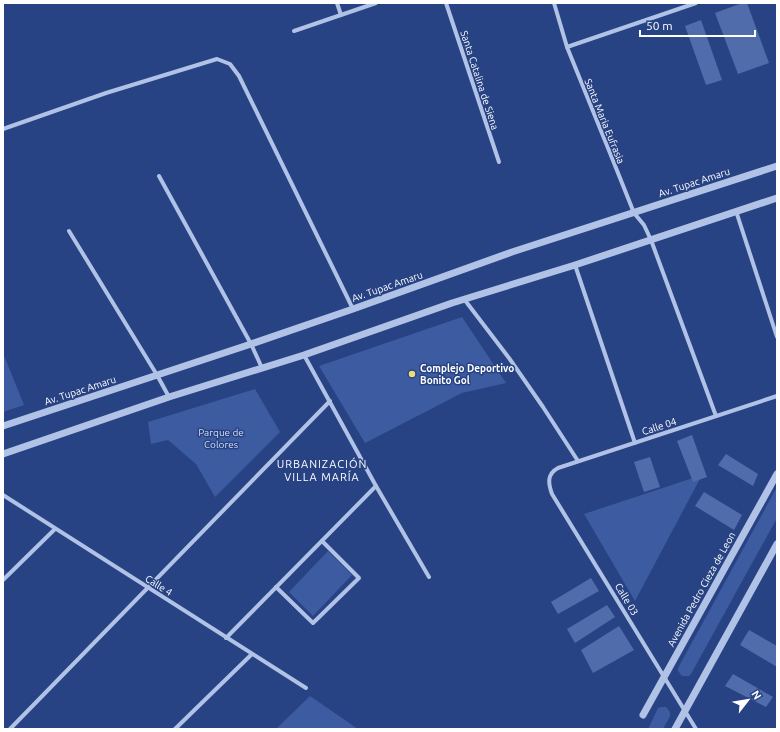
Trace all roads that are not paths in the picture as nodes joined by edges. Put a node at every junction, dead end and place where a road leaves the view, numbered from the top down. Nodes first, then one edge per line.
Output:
1 (337, 3) edge
2 (376, 3) edge
3 (446, 3) edge
4 (554, 3) edge
5 (696, 3) edge
6 (341, 15) junction
7 (294, 31) dead end
8 (568, 47) junction
9 (3, 129) edge
10 (499, 162) dead end
11 (777, 166) edge
12 (159, 176) dead end
13 (777, 198) edge
14 (736, 211) junction
15 (634, 213) junction
16 (69, 231) dead end
17 (651, 240) junction
18 (575, 265) junction
19 (464, 299) junction
20 (353, 309) junction
21 (777, 337) edge
22 (251, 344) junction
23 (304, 355) junction
24 (262, 368) junction
25 (157, 375) junction
26 (777, 396) edge
27 (169, 397) junction
28 (330, 401) junction
29 (716, 416) junction
30 (3, 426) edge
31 (635, 443) junction
32 (3, 454) edge
33 (578, 461) junction
34 (777, 474) edge
35 (550, 476) joint
36 (376, 486) junction
37 (3, 495) edge
38 (55, 529) junction
39 (322, 541) junction
40 (777, 544) edge
41 (429, 577) dead end
42 (3, 580) edge
43 (276, 587) junction
44 (148, 588) junction
45 (226, 638) junction
46 (252, 654) junction
47 (664, 676) junction
48 (306, 688) dead end
49 (685, 711) junction
50 (643, 716) dead end
51 (10, 729) edge
52 (175, 729) edge
53 (675, 729) edge
54 (696, 729) edge

1 - 6 street
2 - 6 street
3 - 10 street, Santa Catalina de Siena
4 - 8 street, Santa Maria Eufrasia
5 - 8 street
6 - 7 street
8 - 15 street, Santa Maria Eufrasia
9 - 20 street
11 - 15 street, Av. Tupac Amaru
12 - 22 street
13 - 14 street
14 - 17 street
14 - 21 street
15 - 17 street, Santa Maria Eufrasia
15 - 20 street, Av. Tupac Amaru
16 - 25 street
17 - 18 street
17 - 29 street, Santa Maria Eufrasia
18 - 19 street
18 - 31 street
19 - 23 street
19 - 33 street
20 - 22 street, Av. Tupac Amaru
22 - 24 street
22 - 25 street, Av. Tupac Amaru
23 - 24 street
23 - 28 street
24 - 27 street
25 - 27 street
25 - 30 street, Av. Tupac Amaru
26 - 29 street, Calle 04
27 - 32 street
28 - 36 street
28 - 44 street
29 - 31 street, Calle 04
31 - 33 street, Calle 04
33 - 35 street, Calle 04
34 - 47 street, Avenida Pedro Cieza de Leon
35 - 47 street, Calle 03
36 - 39 street
36 - 41 street
37 - 38 street, Calle 4
38 - 42 street
38 - 44 street, Calle 4
39 - 43 street
39 - 43 street
40 - 49 street
43 - 45 street
44 - 45 street, Calle 4
44 - 51 street
45 - 46 street, Calle 4
46 - 48 street, Calle 4
46 - 52 street
47 - 49 street, Calle 03
47 - 50 street, Avenida Pedro Cieza de Leon
49 - 53 street
49 - 54 street, Calle 03

